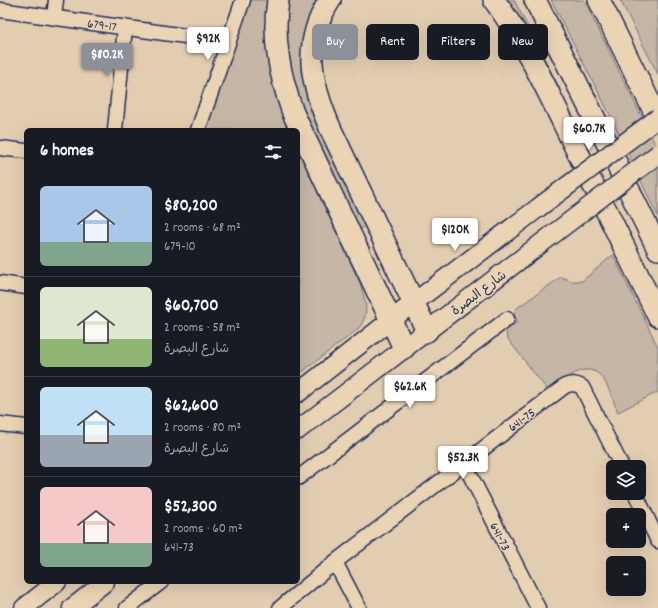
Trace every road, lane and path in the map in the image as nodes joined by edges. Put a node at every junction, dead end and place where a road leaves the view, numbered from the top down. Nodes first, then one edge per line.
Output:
1 (56, 0) edge
2 (243, 0) edge
3 (278, 0) edge
4 (330, 0) edge
5 (494, 0) edge
6 (534, 0) edge
7 (599, 0) edge
8 (3, 6) edge
9 (54, 17) junction
10 (125, 27) junction
11 (228, 42) junction
12 (655, 114) edge
13 (115, 128) edge
14 (199, 128) edge
15 (300, 128) edge
16 (300, 129) edge
17 (607, 143) dead end
18 (0, 148) edge
19 (24, 151) edge
20 (658, 154) edge
21 (582, 161) dead end
22 (630, 190) dead end
23 (605, 208) dead end
24 (658, 249) edge
25 (0, 283) edge
26 (24, 287) edge
27 (414, 303) junction
28 (658, 316) edge
29 (507, 319) dead end
30 (391, 320) junction
31 (427, 331) junction
32 (404, 348) junction
33 (300, 391) edge
34 (0, 424) edge
35 (24, 427) edge
36 (300, 428) edge
37 (618, 460) edge
38 (464, 463) junction
39 (300, 476) edge
40 (638, 500) edge
41 (658, 540) edge
42 (334, 562) junction
43 (54, 584) edge
44 (102, 584) edge
45 (158, 584) edge
46 (24, 608) edge
47 (72, 608) edge
48 (127, 608) edge
49 (280, 608) edge
50 (359, 608) edge
51 (538, 608) edge

1 - 9 street
2 - 11 street
3 - 15 highway
4 - 27 highway
5 - 21 highway
6 - 17 highway
7 - 12 highway
8 - 9 street, 679-17
9 - 10 street, 679-17
10 - 11 street, 679-17
10 - 13 street
11 - 14 street
12 - 27 main road, bridge
16 - 30 highway
18 - 19 street
20 - 31 main road, شارع البصرة, bridge
22 - 24 highway
23 - 28 highway
25 - 26 street
27 - 30 main road
27 - 31 highway
29 - 39 street
30 - 32 highway
30 - 33 main road
31 - 32 main road, شارع البصرة
32 - 36 main road, شارع البصرة
34 - 35 street
37 - 38 street, 641-75
38 - 42 street, 641-75
38 - 51 street, 641-73
40 - 41 street
42 - 49 street, 641-75
42 - 50 street
43 - 46 main road
44 - 47 main road
45 - 48 street

